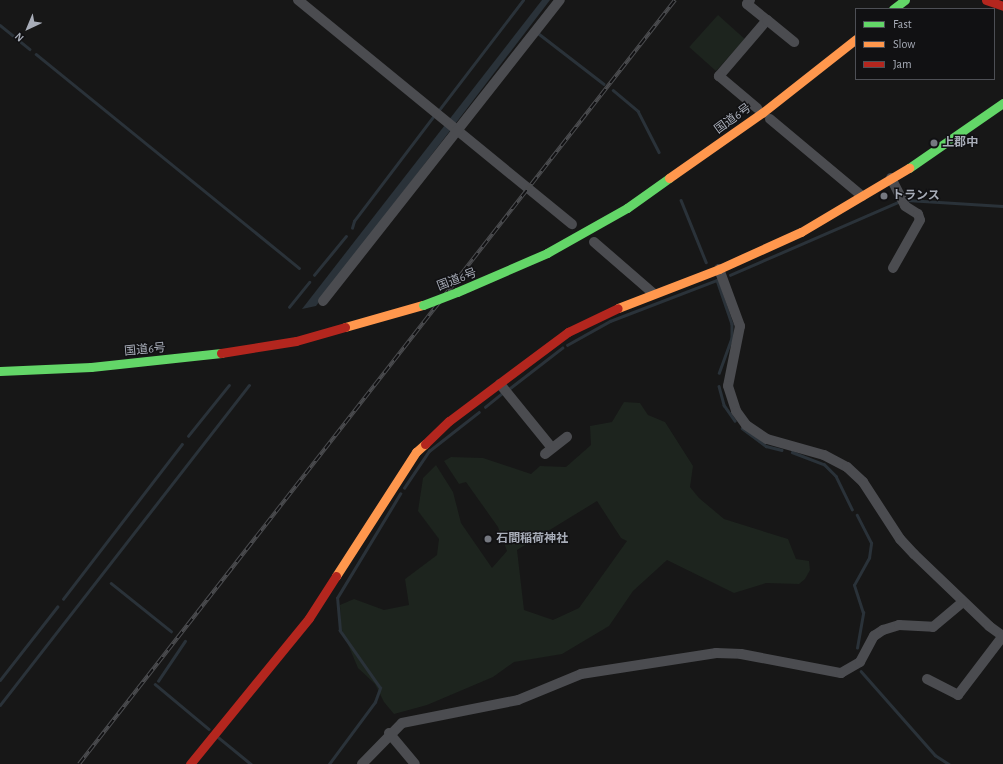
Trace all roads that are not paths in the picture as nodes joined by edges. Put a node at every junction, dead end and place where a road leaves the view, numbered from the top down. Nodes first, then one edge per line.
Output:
1 (298, 0) edge
2 (560, 0) edge
3 (905, 0) edge
4 (986, 0) edge
5 (747, 1) edge
6 (1003, 6) edge
7 (894, 8) edge
8 (767, 20) junction
9 (855, 40) edge
10 (794, 42) dead end
11 (1003, 103) edge
12 (757, 108) dead end
13 (770, 119) dead end
14 (452, 127) junction
15 (891, 178) junction
16 (862, 196) junction
17 (572, 224) dead end
18 (594, 242) dead end
19 (893, 268) dead end
20 (719, 269) junction
21 (654, 294) junction
22 (323, 302) dead end
23 (0, 371) edge
24 (500, 384) junction
25 (567, 437) dead end
26 (963, 602) junction
27 (1003, 636) edge
28 (927, 679) dead end
29 (389, 733) junction
30 (190, 764) edge
31 (362, 764) edge
32 (415, 764) edge

1 - 14 street
2 - 14 street
3 - 7 main road
4 - 6 main road
5 - 8 street
8 - 10 street
8 - 12 street
9 - 23 main road, 国道6号, bridge
11 - 15 main road
13 - 16 street
14 - 17 street
14 - 22 street
15 - 16 main road
15 - 19 street
16 - 20 main road
18 - 21 street
20 - 21 main road
20 - 26 street
21 - 24 main road
24 - 25 street
24 - 30 main road
26 - 27 street
26 - 29 street
27 - 28 street
29 - 31 street
29 - 32 street

